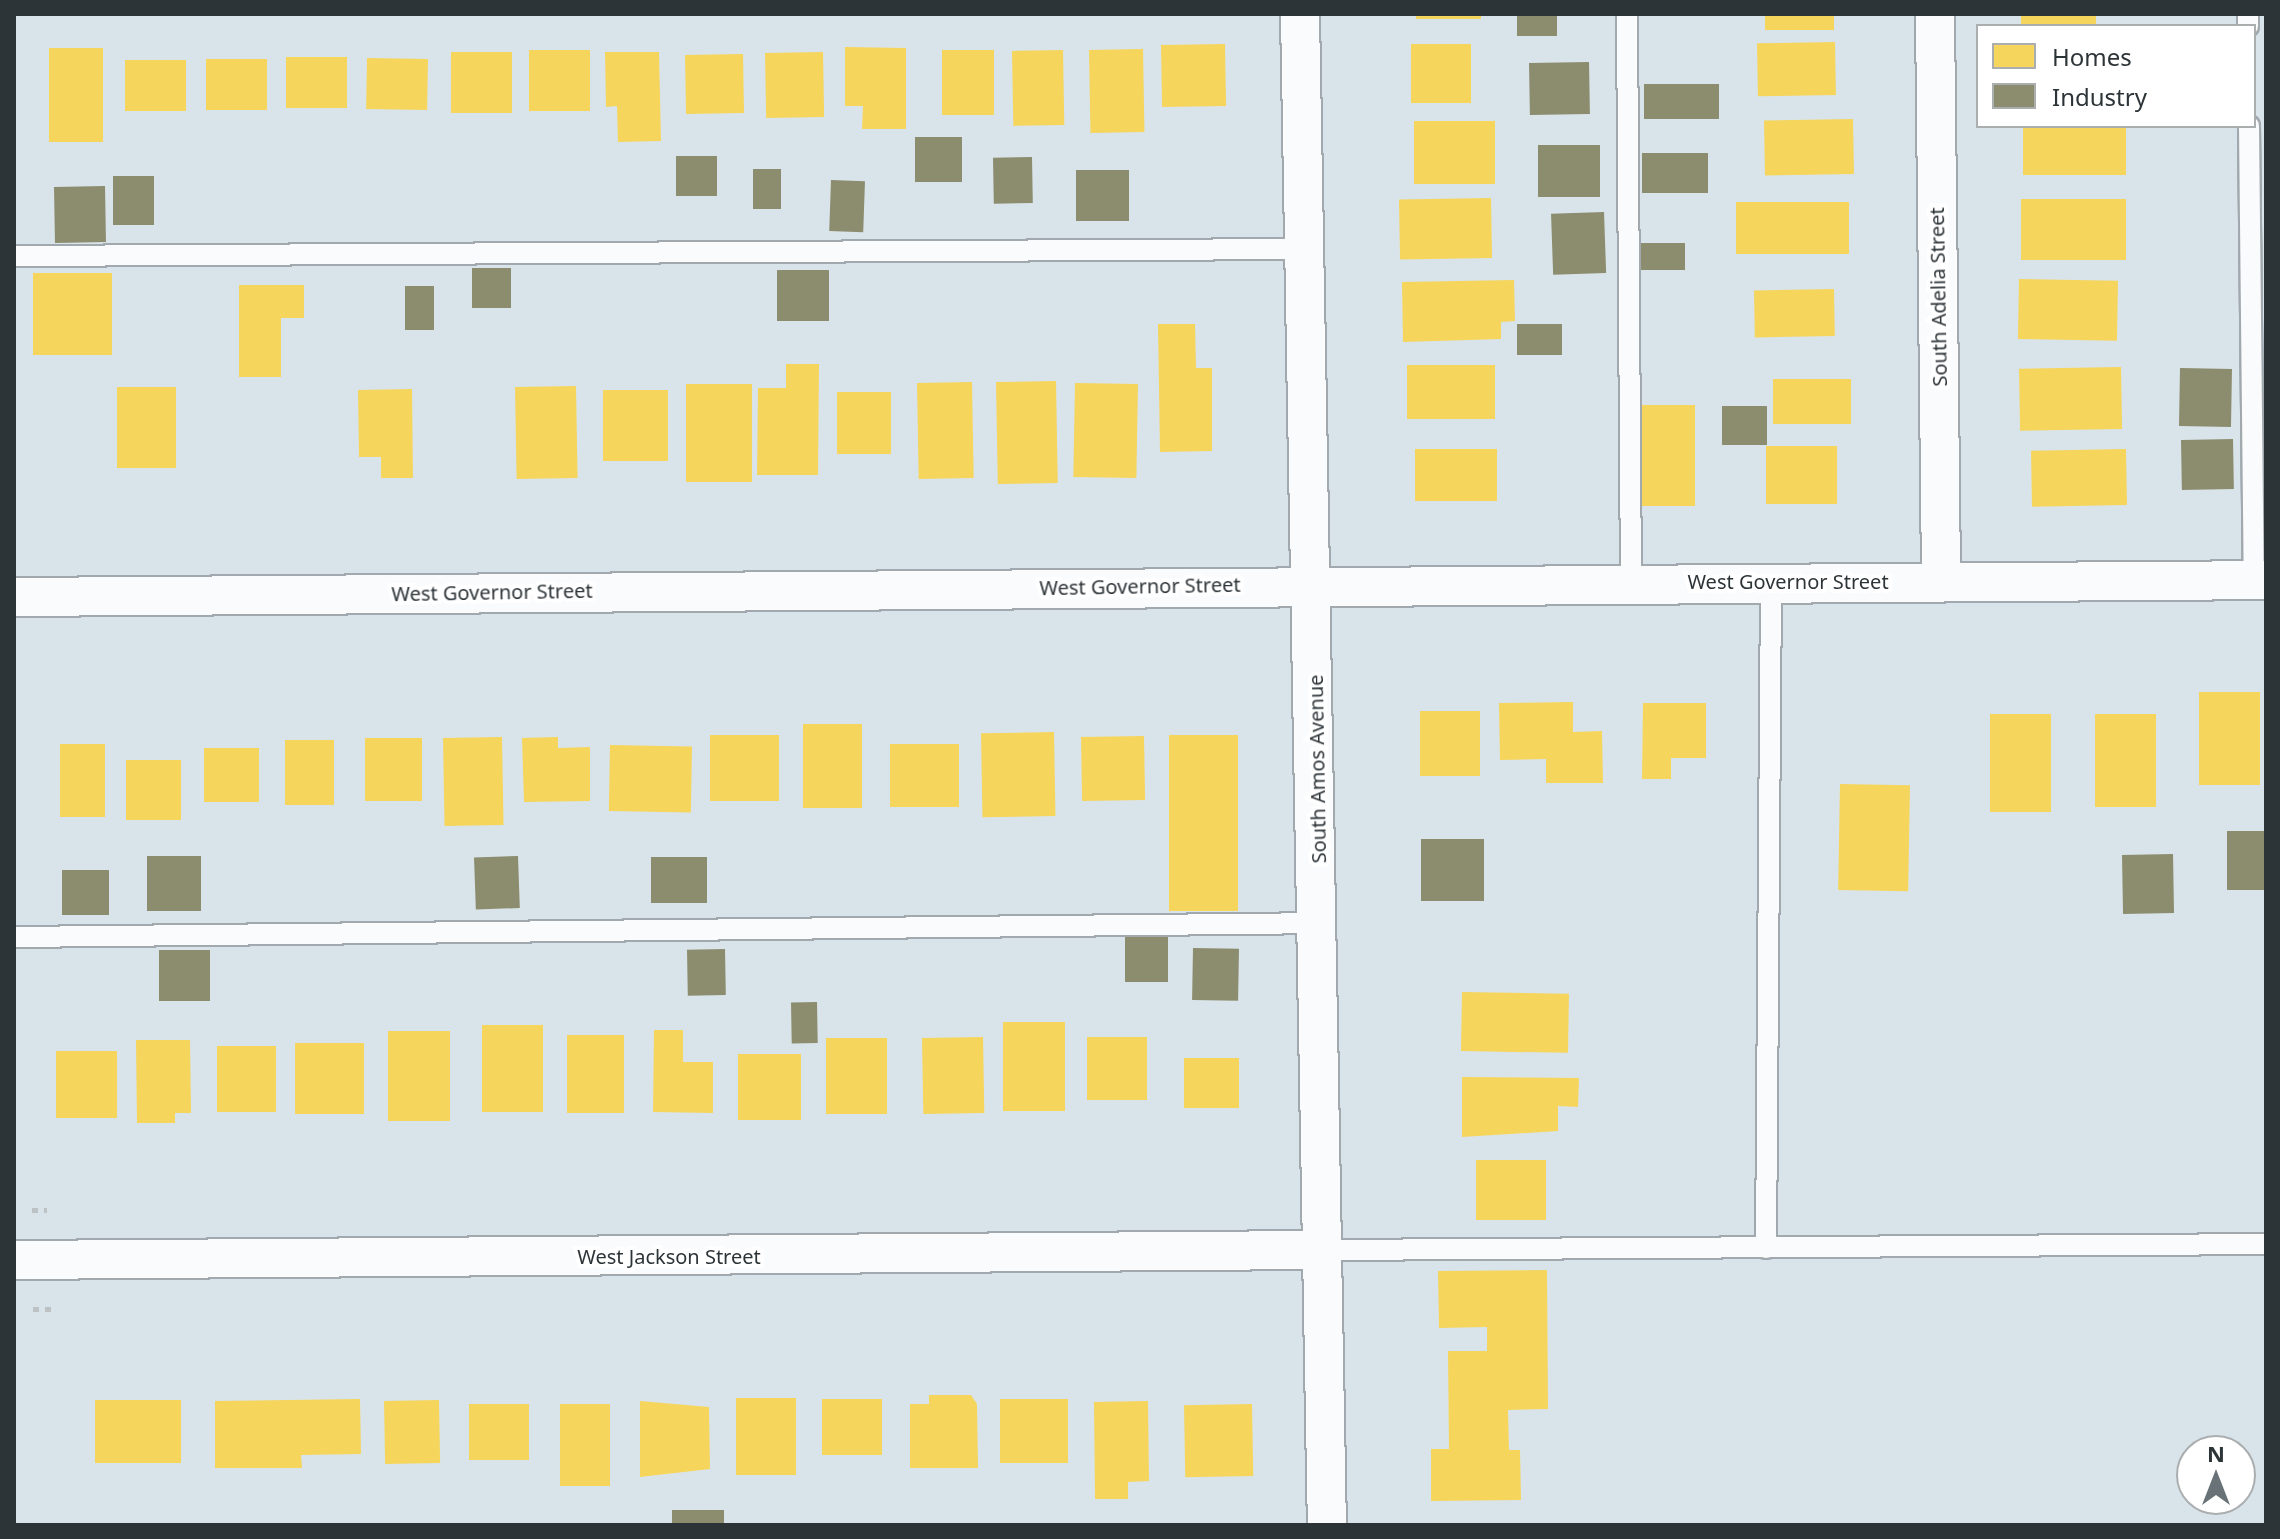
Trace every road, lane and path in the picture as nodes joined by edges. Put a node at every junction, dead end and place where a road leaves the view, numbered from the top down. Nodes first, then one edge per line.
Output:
1 (1300, 14) edge
2 (1627, 14) edge
3 (1935, 14) edge
4 (2249, 128) edge
5 (1304, 249) junction
6 (14, 256) edge
7 (1941, 580) junction
8 (2260, 580) edge
9 (1631, 581) junction
10 (1771, 581) junction
11 (1310, 583) junction
12 (14, 597) edge
13 (1320, 923) junction
14 (14, 937) edge
15 (32, 1210) dead end
16 (47, 1210) dead end
17 (2266, 1244) edge
18 (1766, 1248) junction
19 (1324, 1250) junction
20 (14, 1260) edge
21 (33, 1309) dead end
22 (52, 1309) dead end
23 (1327, 1525) edge

1 - 5 street, South Amos Avenue
2 - 9 lane
3 - 7 street, South Adelia Street
4 - 8 lane
5 - 6 lane
5 - 11 street, South Amos Avenue
7 - 8 street, West Governor Street
7 - 10 street, West Governor Street
9 - 10 street, West Governor Street
9 - 11 street, West Governor Street
10 - 18 lane
11 - 12 street, West Governor Street
11 - 13 street, South Amos Avenue
13 - 14 lane
13 - 19 street, South Amos Avenue
15 - 16 path
17 - 18 lane
18 - 19 lane
19 - 20 street, West Jackson Street
19 - 23 street, South Amos Avenue
21 - 22 path

